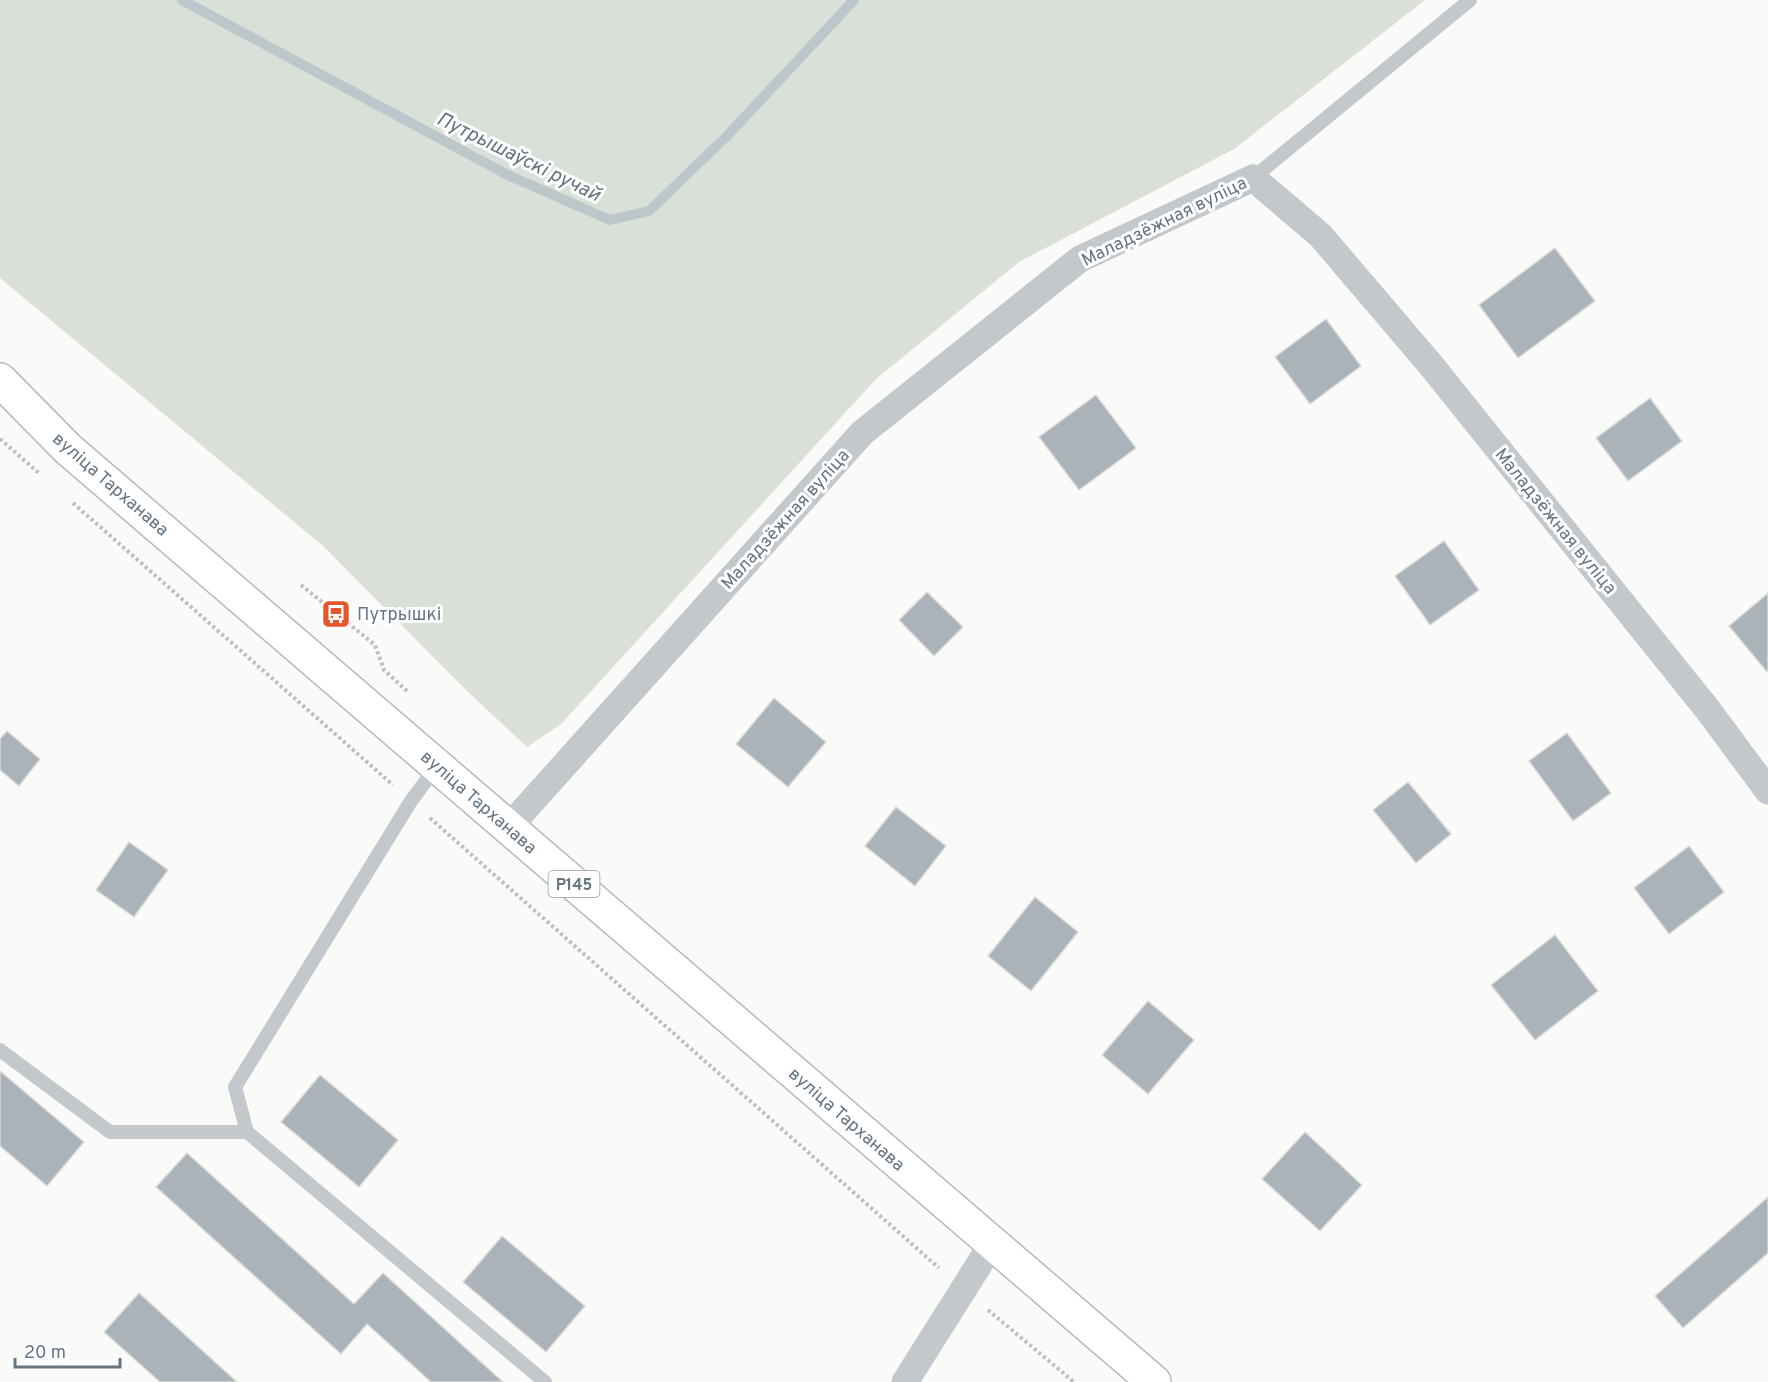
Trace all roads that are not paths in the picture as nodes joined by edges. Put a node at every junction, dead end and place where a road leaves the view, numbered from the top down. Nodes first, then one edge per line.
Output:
1 (1470, 0) edge
2 (1253, 178) junction
3 (0, 380) edge
4 (437, 766) junction
5 (1768, 791) edge
6 (508, 828) junction
7 (0, 1050) edge
8 (247, 1132) junction
9 (992, 1244) junction
10 (545, 1382) edge
11 (905, 1382) edge
12 (1154, 1382) edge

1 - 2 lane
2 - 5 street, Маладзёжная вуліца
2 - 6 street, Маладзёжная вуліца
3 - 4 main road, вуліца Тарханава / Р145
4 - 6 main road, вуліца Тарханава / Р145
4 - 8 lane
6 - 9 main road, вуліца Тарханава / Р145
7 - 8 lane
8 - 10 lane
9 - 11 street
9 - 12 main road, вуліца Тарханава / Р145

